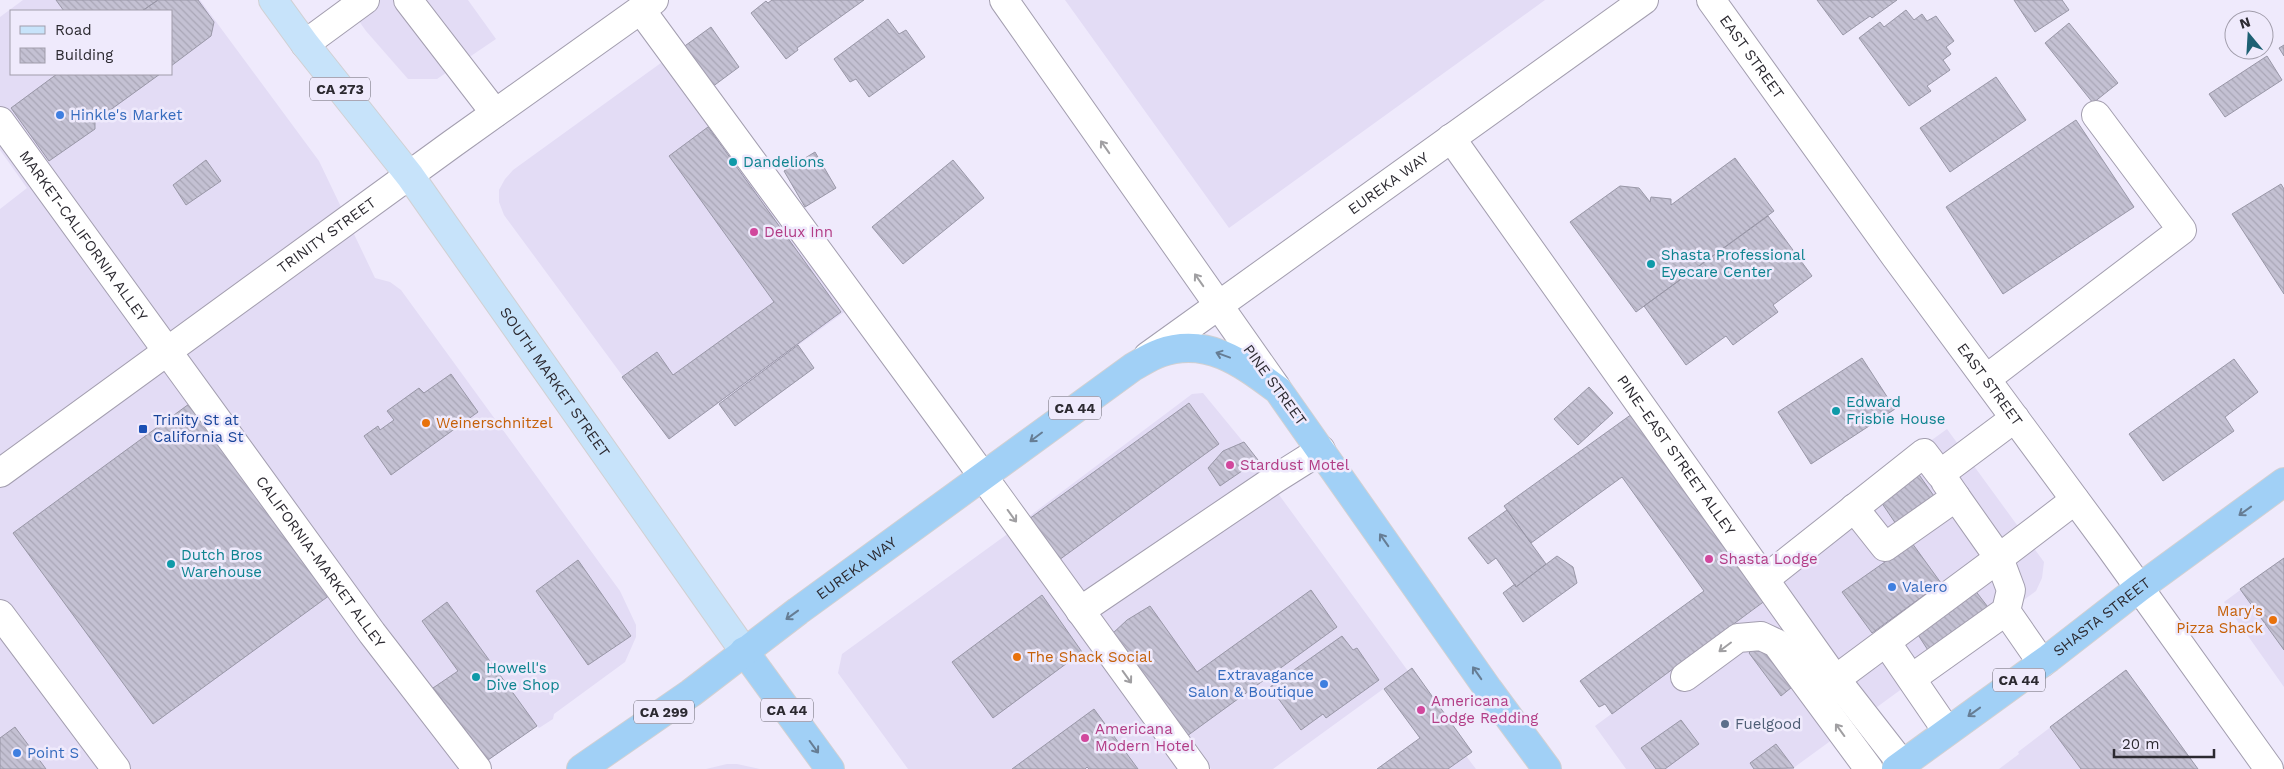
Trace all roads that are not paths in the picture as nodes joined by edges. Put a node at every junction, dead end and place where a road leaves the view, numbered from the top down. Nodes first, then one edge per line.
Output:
1 (273, 0) edge
2 (365, 0) edge
3 (408, 0) edge
4 (1004, 0) edge
5 (1644, 0) edge
6 (1711, 0) edge
7 (648, 5) edge
8 (305, 44) junction
9 (495, 114) junction
10 (2096, 115) dead end
11 (0, 121) edge
12 (1451, 138) junction
13 (410, 176) junction
14 (1218, 307) junction
15 (168, 351) junction
16 (1133, 367) junction
17 (1986, 379) junction
18 (1278, 390) junction
19 (2015, 418) junction
20 (1321, 450) junction
21 (0, 473) edge
22 (1940, 474) junction
23 (983, 477) junction
24 (2284, 482) edge
25 (1956, 497) junction
26 (2074, 500) junction
27 (1854, 508) junction
28 (1999, 558) junction
29 (1765, 579) junction
30 (2140, 588) junction
31 (1080, 611) junction
32 (2006, 611) junction
33 (0, 614) edge
34 (1886, 642) junction
35 (744, 650) junction
36 (2042, 663) junction
37 (1685, 677) dead end
38 (1912, 678) junction
39 (1836, 680) junction
40 (1948, 731) junction
41 (1901, 767) edge
42 (116, 769) edge
43 (477, 769) edge
44 (582, 769) edge
45 (830, 769) edge
46 (1195, 769) edge
47 (1547, 769) edge
48 (1869, 769) edge
49 (2269, 769) edge

1 - 8 main road, SOUTH MARKET STREET / CA 273
2 - 8 street
3 - 9 street
14 -> 4 street, PINE STREET
5 - 12 street, EUREKA WAY
6 - 17 street, EAST STREET
7 - 9 street, TRINITY STREET
7 - 23 street
8 - 13 main road, SOUTH MARKET STREET / CA 273
9 - 13 street, TRINITY STREET
10 - 17 street
11 - 15 street, MARKET-CALIFORNIA ALLEY
12 - 14 street, EUREKA WAY
12 - 29 street, PINE–EAST STREET ALLEY
13 - 15 street, TRINITY STREET
13 - 35 main road, SOUTH MARKET STREET / CA 273
14 - 16 street, EUREKA WAY
14 - 18 street, PINE STREET
15 - 21 street, TRINITY STREET
15 - 43 street, CALIFORNIA-MARKET ALLEY
18 -> 16 highway, EUREKA WAY / CA 44
16 -> 23 highway, EUREKA WAY / CA 44
17 - 19 street, EAST STREET
18 - 20 highway, PINE STREET / CA 44
19 - 22 street
19 - 26 street, EAST STREET
20 - 31 street
47 -> 20 highway, PINE STREET / CA 44
22 - 25 street
22 - 27 street
23 -> 31 street
23 -> 35 highway, EUREKA WAY / CA 44
24 -> 30 highway, SHASTA STREET / CA 44
25 - 27 street
25 - 28 street
26 - 28 street
26 - 30 street, EAST STREET
27 - 29 street
28 - 32 street
28 - 34 street
29 - 39 street, PINE–EAST STREET ALLEY
30 - 36 highway, SHASTA STREET / CA 44
30 - 49 street, EAST STREET
31 -> 46 street
32 - 36 street
32 - 38 street
33 - 42 street
34 - 38 street
34 - 39 street
35 - 44 highway, EUREKA WAY / CA 299
35 -> 45 highway, SOUTH MARKET STREET / CA 44
36 -> 40 highway, SHASTA STREET / CA 44
48 -> 37 street
38 - 40 street
39 - 41 street, PINE–EAST STREET ALLEY
40 - 41 highway, SHASTA STREET / CA 44

